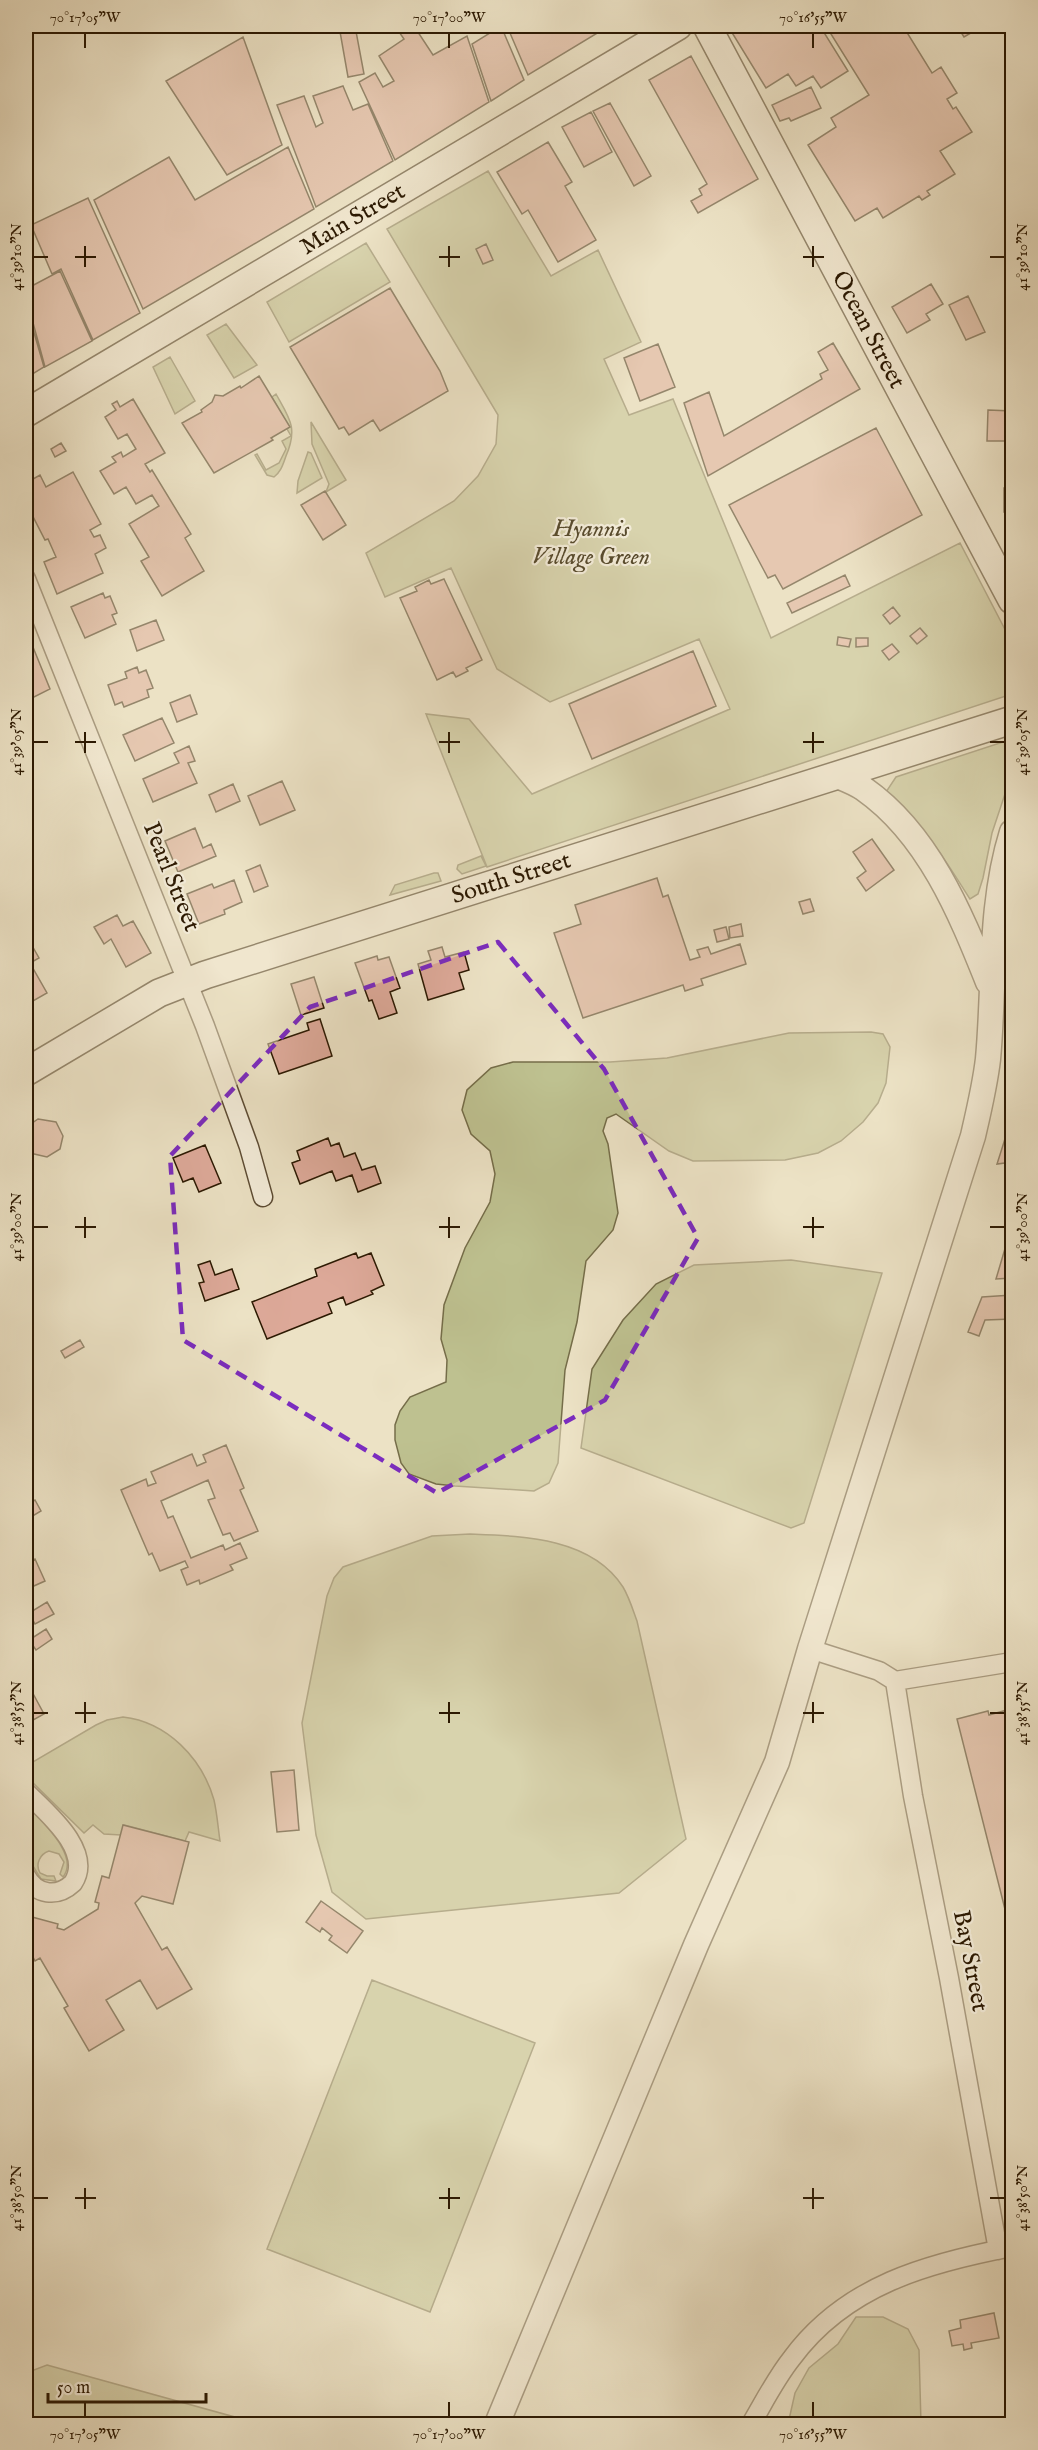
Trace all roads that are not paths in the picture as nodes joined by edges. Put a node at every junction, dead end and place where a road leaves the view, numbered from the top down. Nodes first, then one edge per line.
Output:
1 (678, 26) edge
2 (707, 26) edge
3 (26, 413) edge
4 (26, 579) edge
5 (1012, 600) edge
6 (1012, 720) edge
7 (835, 775) junction
8 (1012, 832) edge
9 (1012, 923) edge
10 (994, 944) junction
11 (187, 982) junction
12 (991, 989) junction
13 (26, 1072) edge
14 (263, 1197) dead end
15 (810, 1649) junction
16 (1012, 1662) edge
17 (895, 1681) junction
18 (26, 1792) edge
19 (26, 1876) edge
20 (1005, 2248) edge
21 (497, 2424) edge
22 (751, 2424) edge

1 - 3 main road, Main Street
2 - 5 main road, Ocean Street
4 - 11 street, Pearl Street
6 - 7 main road, South Street
7 - 11 main road, South Street
7 - 12 street
8 - 10 street
9 - 10 street
10 - 12 street
11 - 13 main road, South Street
11 - 14 street, Pearl Street
12 - 15 street
15 - 17 street
15 - 21 street
16 - 17 street
17 - 20 street, Bay Street
18 - 19 street
20 - 22 street

